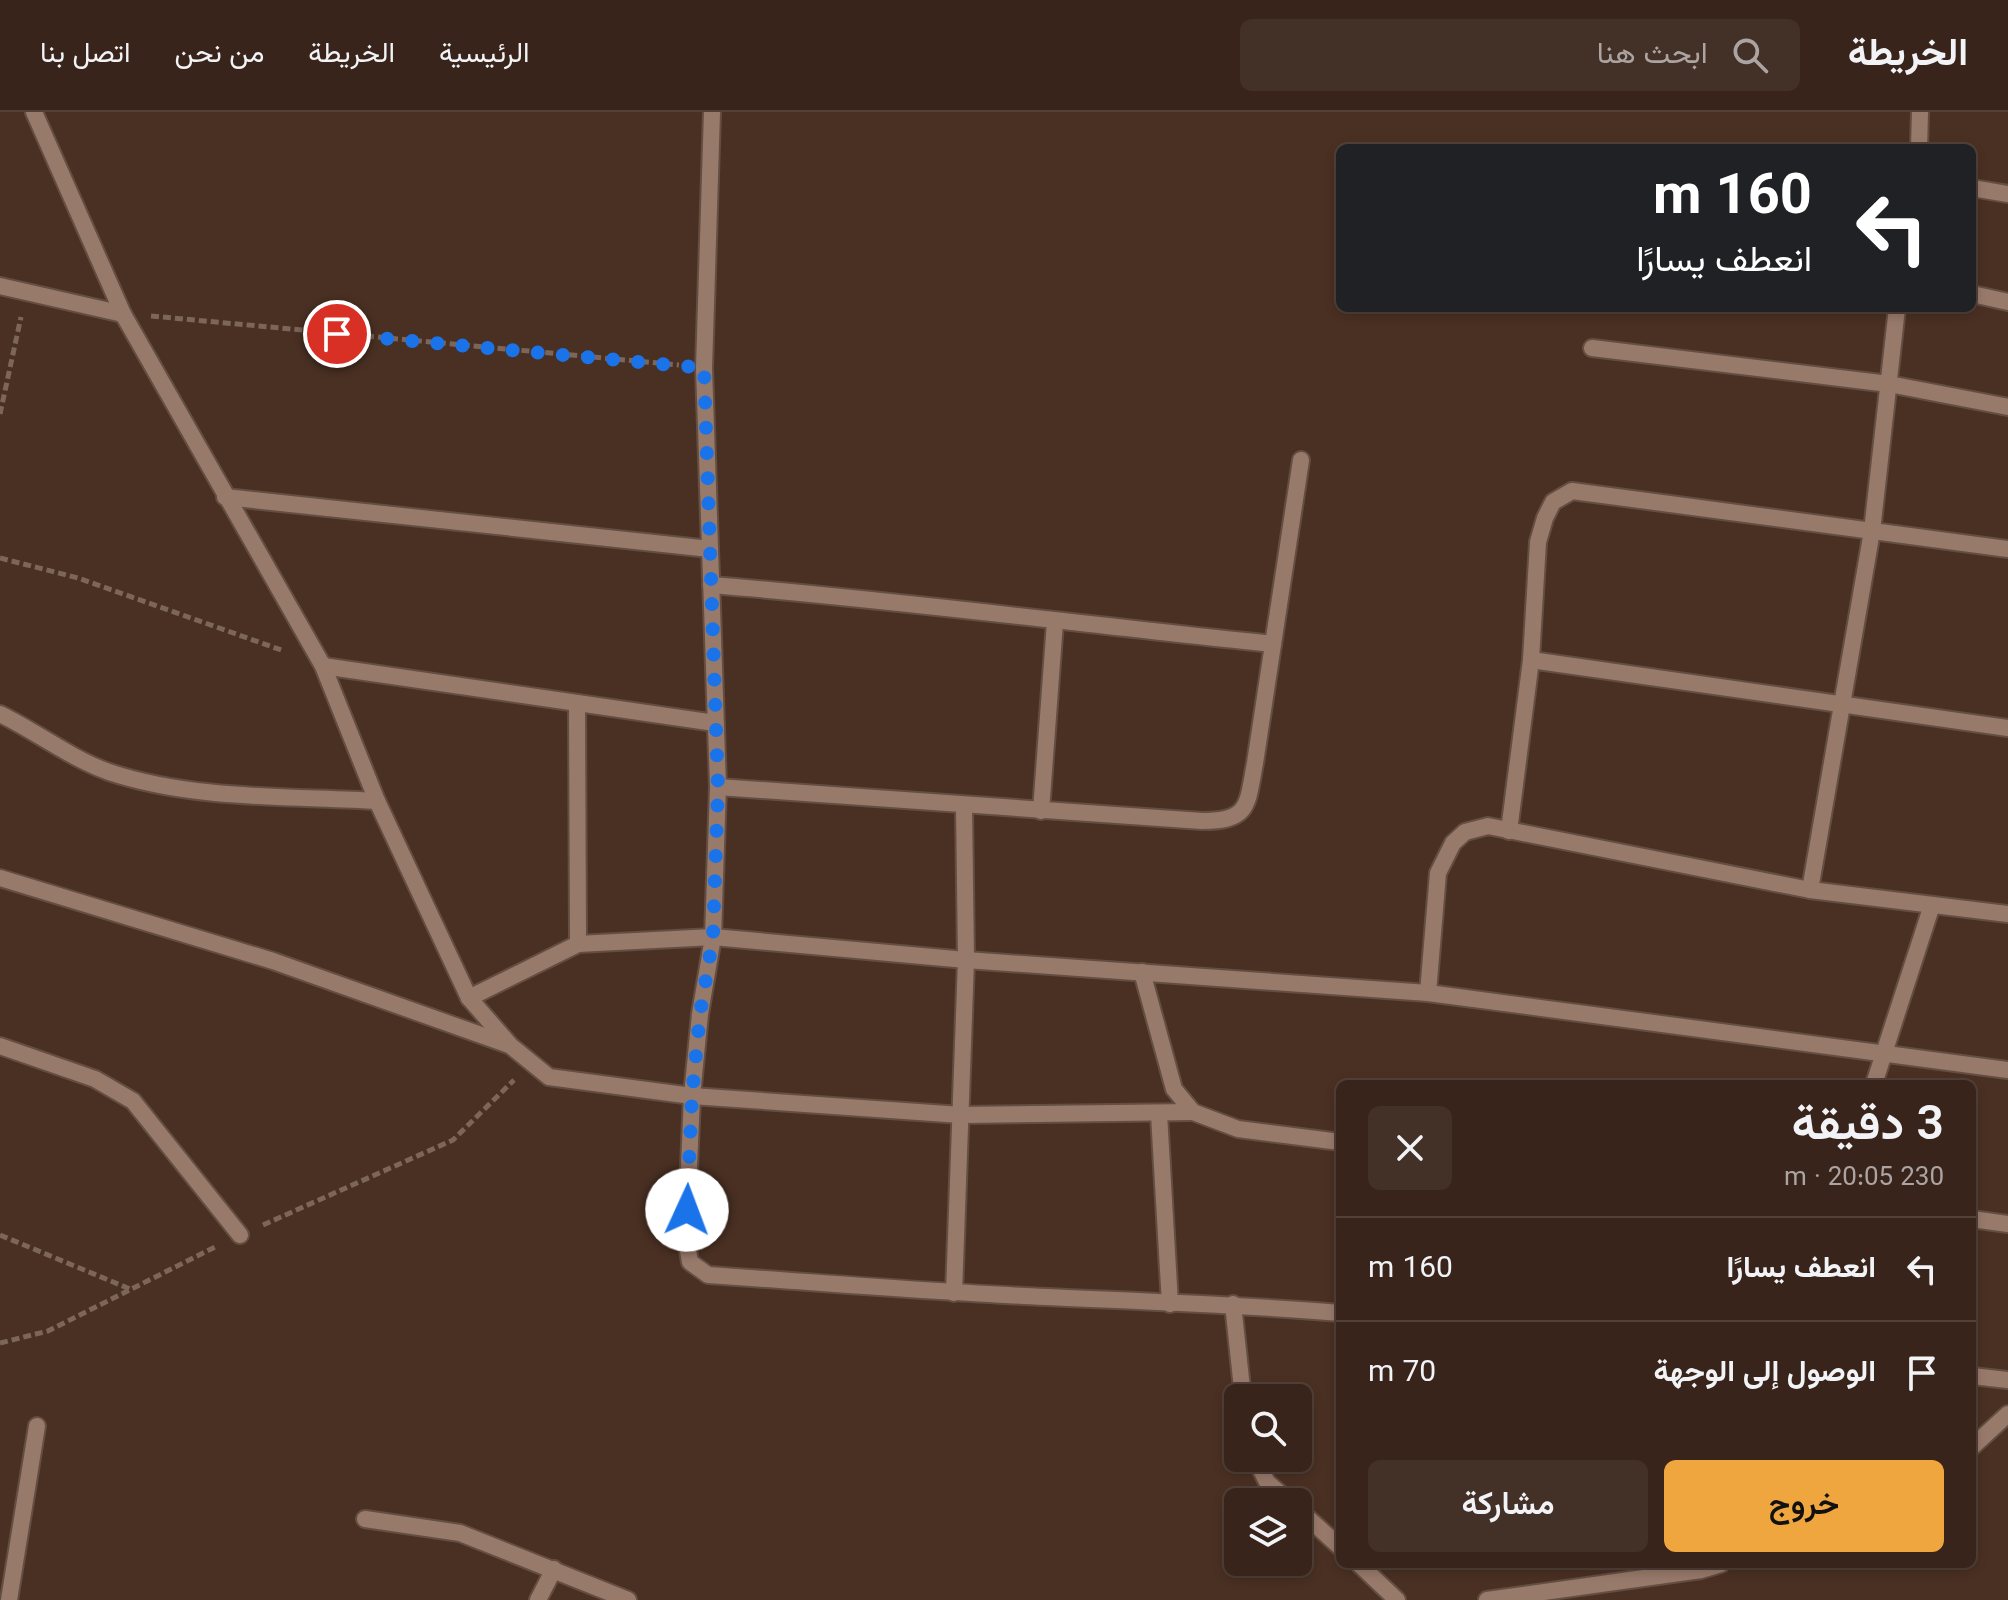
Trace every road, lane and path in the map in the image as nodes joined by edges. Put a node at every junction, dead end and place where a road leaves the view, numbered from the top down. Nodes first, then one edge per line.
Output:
1 (34, 112) edge
2 (712, 112) edge
3 (1920, 112) edge
4 (1919, 144) edge
5 (1976, 189) edge
6 (2008, 194) edge
7 (0, 286) edge
8 (27, 292) junction
9 (1976, 295) edge
10 (2008, 302) edge
11 (1897, 312) edge
12 (123, 314) junction
13 (1592, 348) dead end
14 (704, 368) junction
15 (1889, 384) junction
16 (2008, 407) edge
17 (0, 414) edge
18 (1301, 460) dead end
19 (225, 497) junction
20 (1872, 531) junction
21 (710, 549) junction
22 (2008, 549) edge
23 (0, 558) edge
24 (711, 585) junction
25 (1055, 622) junction
26 (1273, 644) junction
27 (1531, 660) junction
28 (323, 666) junction
29 (577, 703) junction
30 (1842, 706) junction
31 (0, 714) edge
32 (715, 723) junction
33 (2008, 728) edge
34 (718, 787) junction
35 (377, 801) junction
36 (964, 805) junction
37 (1041, 811) junction
38 (1509, 831) junction
39 (0, 878) edge
40 (1810, 890) junction
41 (1932, 905) junction
42 (2008, 914) edge
43 (713, 937) junction
44 (578, 944) junction
45 (966, 960) junction
46 (1142, 972) junction
47 (1428, 993) junction
48 (469, 998) junction
49 (0, 1046) edge
50 (511, 1046) junction
51 (1885, 1053) junction
52 (531, 1062) junction
53 (2008, 1070) edge
54 (1875, 1080) edge
55 (692, 1096) junction
56 (1193, 1112) junction
57 (1159, 1114) junction
58 (961, 1115) junction
59 (1336, 1141) edge
60 (1976, 1220) edge
61 (2008, 1224) edge
62 (0, 1235) edge
63 (240, 1235) junction
64 (131, 1289) junction
65 (954, 1293) junction
66 (1170, 1304) junction
67 (1233, 1304) junction
68 (1336, 1313) edge
69 (0, 1343) edge
70 (1976, 1376) edge
71 (2008, 1380) edge
72 (1242, 1384) edge
73 (2008, 1414) edge
74 (37, 1426) dead end
75 (1976, 1443) edge
76 (1262, 1472) edge
77 (1274, 1488) edge
78 (365, 1519) dead end
79 (1312, 1522) edge
80 (1336, 1543) edge
81 (1363, 1568) edge
82 (1708, 1568) edge
83 (554, 1569) junction
84 (9, 1600) edge
85 (538, 1600) edge
86 (628, 1600) edge
87 (1397, 1600) edge
88 (1487, 1600) edge

1 - 12 street
2 - 14 street
3 - 4 street
5 - 6 street
7 - 8 street
8 - 12 street
8 - 17 path
9 - 10 street
11 - 15 street
12 - 14 path
12 - 19 street
13 - 15 street
14 - 21 street
15 - 16 street
15 - 20 street
18 - 26 street
19 - 21 street
19 - 28 street
20 - 22 street
20 - 27 street
20 - 30 street
21 - 24 street
23 - 28 path
24 - 25 street
24 - 32 street
25 - 26 street
25 - 37 street
26 - 37 street
27 - 30 street
27 - 38 street
28 - 29 street
28 - 35 street
29 - 32 street
29 - 44 street
30 - 33 street
30 - 40 street
31 - 35 street
32 - 34 street
34 - 36 street
34 - 43 street
35 - 48 street
36 - 37 street
36 - 45 street
38 - 40 street
38 - 47 street
39 - 50 street
40 - 41 street
41 - 42 street
41 - 51 street
43 - 44 street
43 - 45 street
43 - 55 street
44 - 48 street
45 - 46 street
45 - 58 street
46 - 47 street
46 - 56 street
47 - 51 street
48 - 50 street
49 - 63 street
50 - 52 street
51 - 53 street
51 - 54 street
52 - 55 street
52 - 63 path
55 - 58 street
55 - 65 street
56 - 57 street
56 - 59 street
57 - 58 street
57 - 66 street
58 - 65 street
60 - 61 street
62 - 64 path
63 - 64 path
64 - 69 path
65 - 66 street
66 - 67 street
67 - 68 street
67 - 72 street
70 - 71 street
73 - 75 street
74 - 84 street
76 - 77 street
78 - 83 street
79 - 80 street
81 - 87 street
82 - 88 street
83 - 85 street
83 - 86 street

